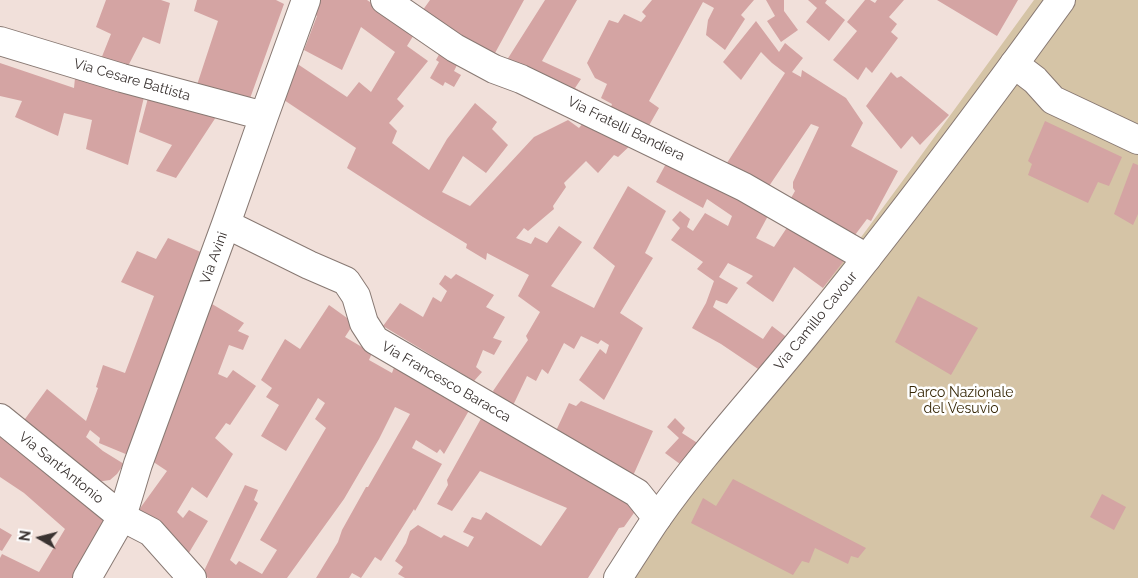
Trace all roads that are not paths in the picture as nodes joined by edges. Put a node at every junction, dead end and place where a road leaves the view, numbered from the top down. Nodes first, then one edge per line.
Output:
1 (306, 0) edge
2 (385, 0) edge
3 (1061, 0) edge
4 (0, 42) edge
5 (1014, 64) junction
6 (264, 116) junction
7 (1138, 140) edge
8 (226, 224) junction
9 (867, 258) junction
10 (0, 418) edge
11 (122, 517) junction
12 (657, 518) junction
13 (87, 578) edge
14 (192, 578) edge
15 (618, 578) edge

1 - 6 street, Via Avini
2 - 9 street, Via Fratelli Bandiera
3 - 5 street, Via Camillo Cavour
4 - 6 street, Via Cesare Battista
5 - 7 street
5 - 9 street, Via Camillo Cavour
6 - 8 street, Via Avini
8 - 11 street, Via Avini
8 - 12 street, Via Francesco Baracca
9 - 12 street, Via Camillo Cavour
10 - 11 street, Via Sant'Antonio
11 - 13 street, Via Avini
11 - 14 street, Via Sant'Antonio
12 - 15 street, Via Camillo Cavour

